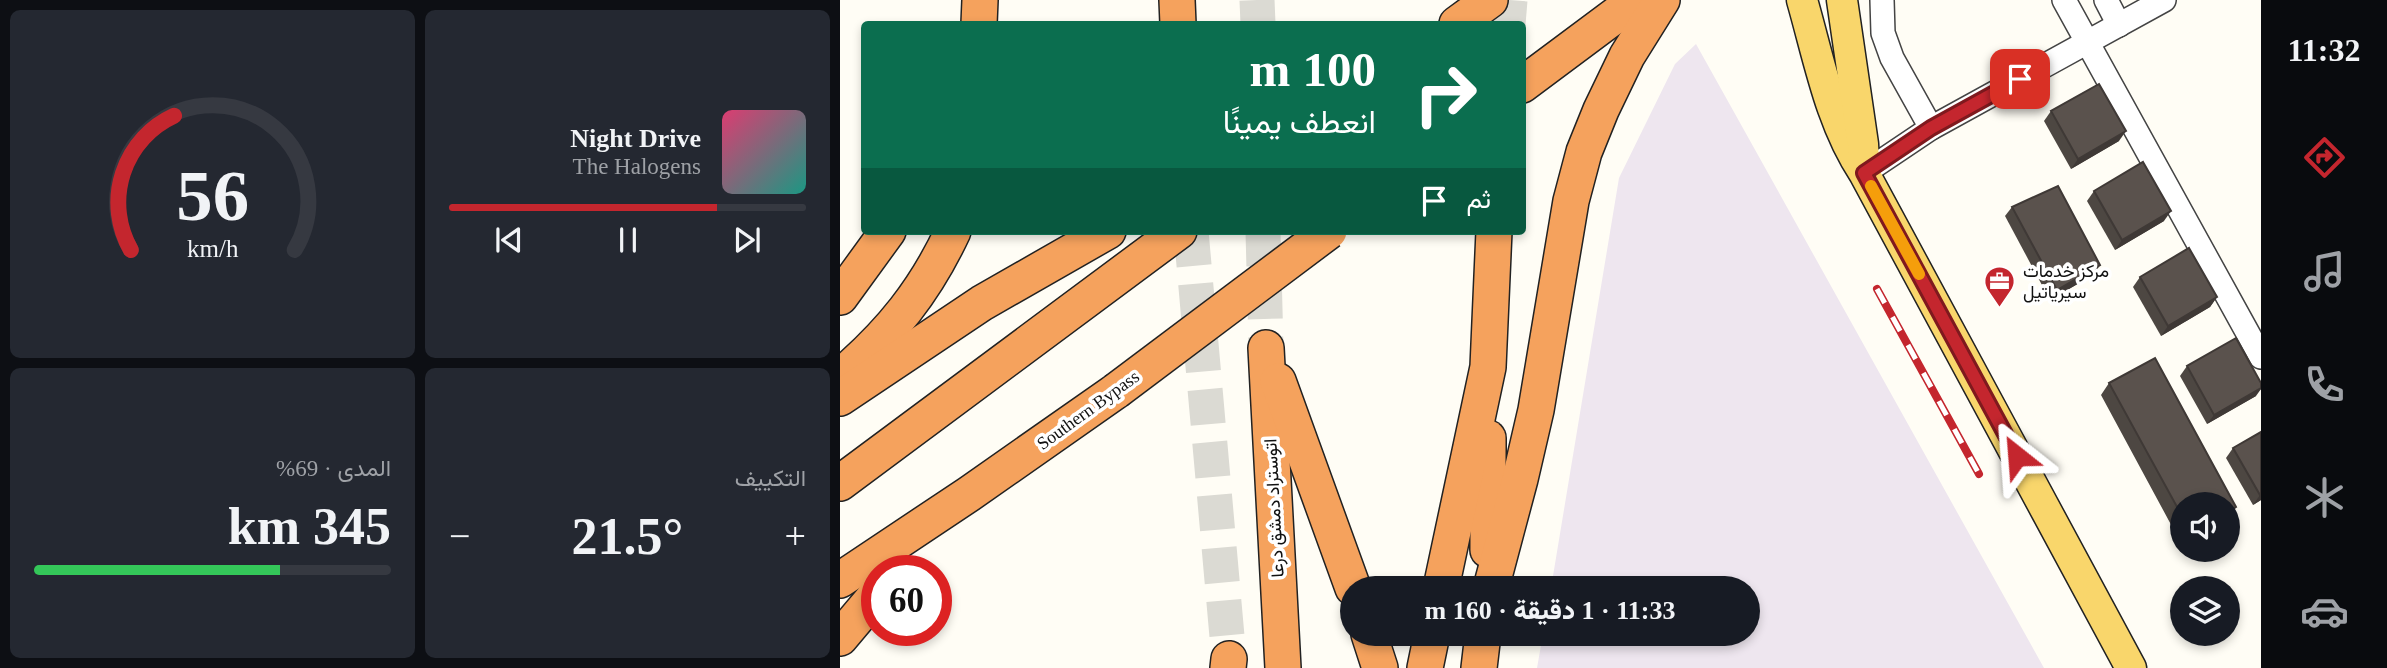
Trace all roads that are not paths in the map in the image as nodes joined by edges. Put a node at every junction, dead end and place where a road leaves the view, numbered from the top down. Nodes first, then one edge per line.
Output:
1 (980, 0) edge
2 (1177, 0) edge
3 (1490, 0) edge
4 (1636, 0) edge
5 (1662, 0) edge
6 (1802, 0) edge
7 (1842, 0) edge
8 (1882, 0) edge
9 (2064, 0) edge
10 (2106, 0) edge
11 (2164, 0) edge
12 (979, 21) edge
13 (1178, 21) edge
14 (1461, 21) edge
15 (2119, 25) junction
16 (2086, 43) junction
17 (1526, 82) edge
18 (1931, 128) junction
19 (1864, 173) junction
20 (885, 235) edge
21 (951, 235) edge
22 (1101, 235) edge
23 (1174, 235) edge
24 (1324, 235) edge
25 (1494, 235) edge
26 (845, 288) edge
27 (2261, 357) edge
28 (1488, 367) junction
29 (840, 377) edge
30 (840, 398) edge
31 (840, 483) edge
32 (969, 494) junction
33 (912, 555) edge
34 (1349, 576) edge
35 (1444, 576) edge
36 (1489, 576) edge
37 (1492, 576) edge
38 (840, 580) edge
39 (861, 613) edge
40 (840, 638) edge
41 (1373, 646) edge
42 (1429, 646) edge
43 (1482, 646) edge
44 (1283, 668) edge
45 (1380, 668) edge
46 (1424, 668) edge
47 (1479, 668) edge
48 (2131, 668) edge

1 - 12 highway
2 - 13 highway
3 - 14 highway
4 - 17 highway
5 - 37 highway
6 - 19 main road
7 - 19 main road
8 - 18 street
9 - 16 street
10 - 15 street
11 - 15 street
15 - 16 street
16 - 18 street
16 - 27 street
18 - 19 street
19 - 48 main road
20 - 26 highway
21 - 29 highway
22 - 30 highway
23 - 31 highway
24 - 32 highway, Southern Bypass, bridge
25 - 28 highway
28 - 35 highway
28 - 36 highway
32 - 33 highway
32 - 38 highway, Southern Bypass
34 - 44 highway, اتوستراد دمشق درعا
39 - 40 highway
41 - 45 highway
42 - 46 highway
43 - 47 highway

